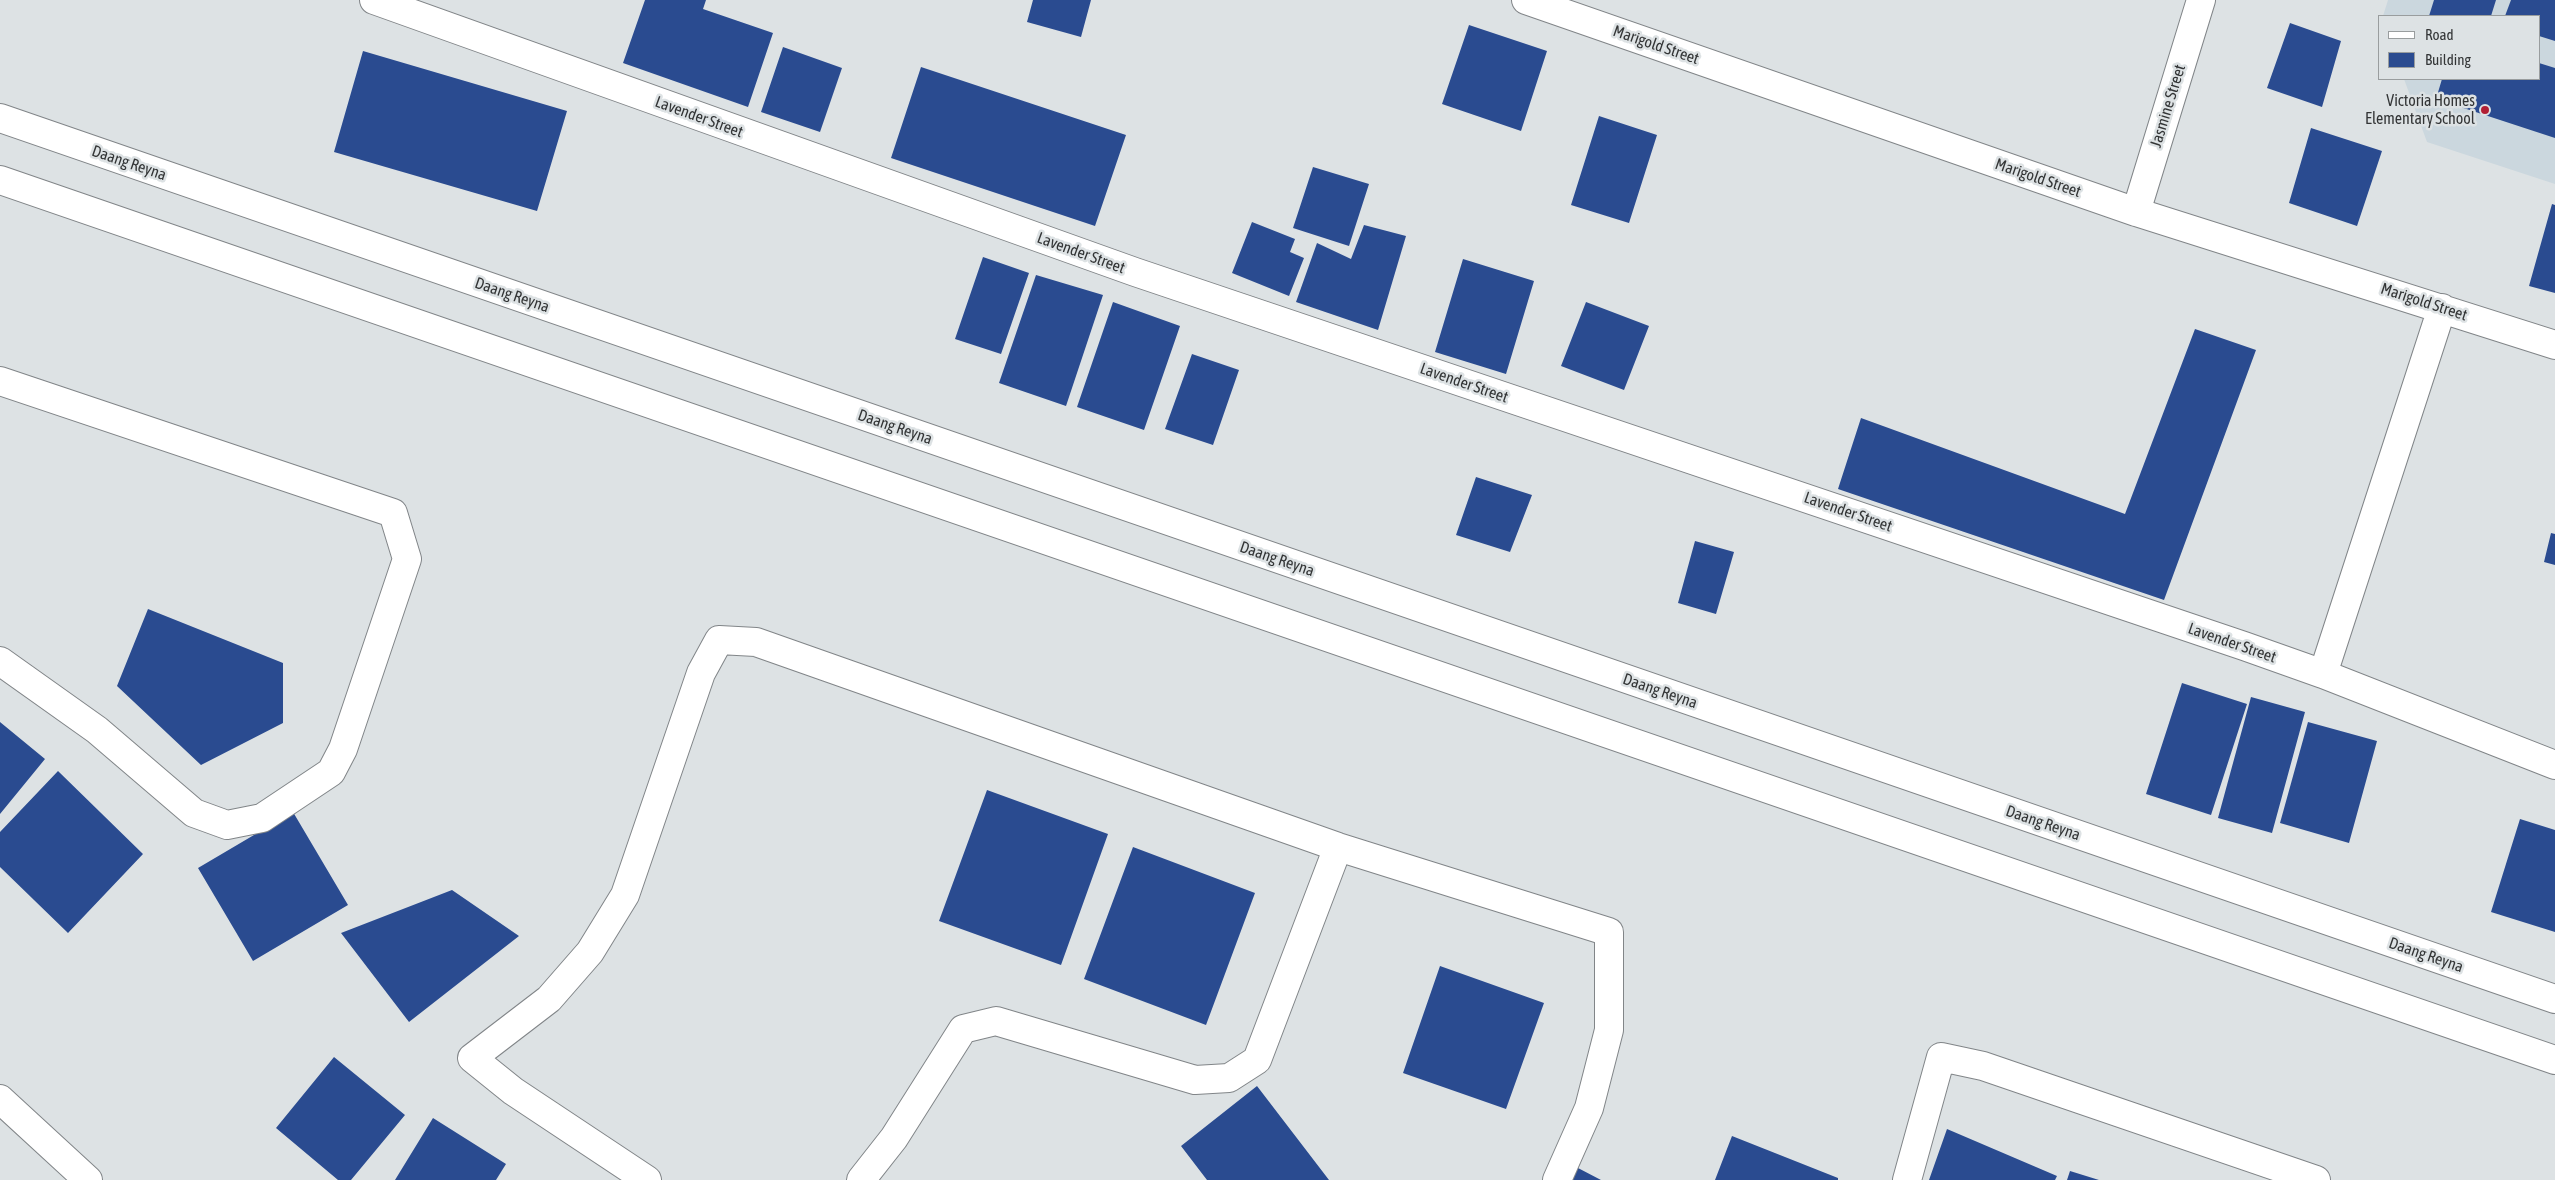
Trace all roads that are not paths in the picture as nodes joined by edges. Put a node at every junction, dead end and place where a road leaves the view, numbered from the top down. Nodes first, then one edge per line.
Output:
1 (374, 0) edge
2 (1526, 0) edge
3 (2201, 0) edge
4 (0, 118) edge
5 (0, 180) edge
6 (2136, 212) junction
7 (2442, 308) junction
8 (2555, 346) edge
9 (0, 381) edge
10 (0, 661) edge
11 (2323, 674) junction
12 (2555, 764) edge
13 (1338, 846) junction
14 (2555, 999) edge
15 (2555, 1060) edge
16 (0, 1099) edge
17 (88, 1180) edge
18 (647, 1180) edge
19 (861, 1180) edge
20 (1557, 1180) edge
21 (1906, 1180) edge
22 (2316, 1180) edge

1 - 11 street, Lavender Street
2 - 6 street, Marigold Street
3 - 6 street, Jasmine Street
4 - 14 street, Daang Reyna
5 - 15 street
6 - 7 street, Marigold Street
7 - 8 street, Marigold Street
7 - 11 street
9 - 10 street
11 - 12 street, Lavender Street
13 - 18 street
13 - 19 street
13 - 20 street
16 - 17 street
21 - 22 street

